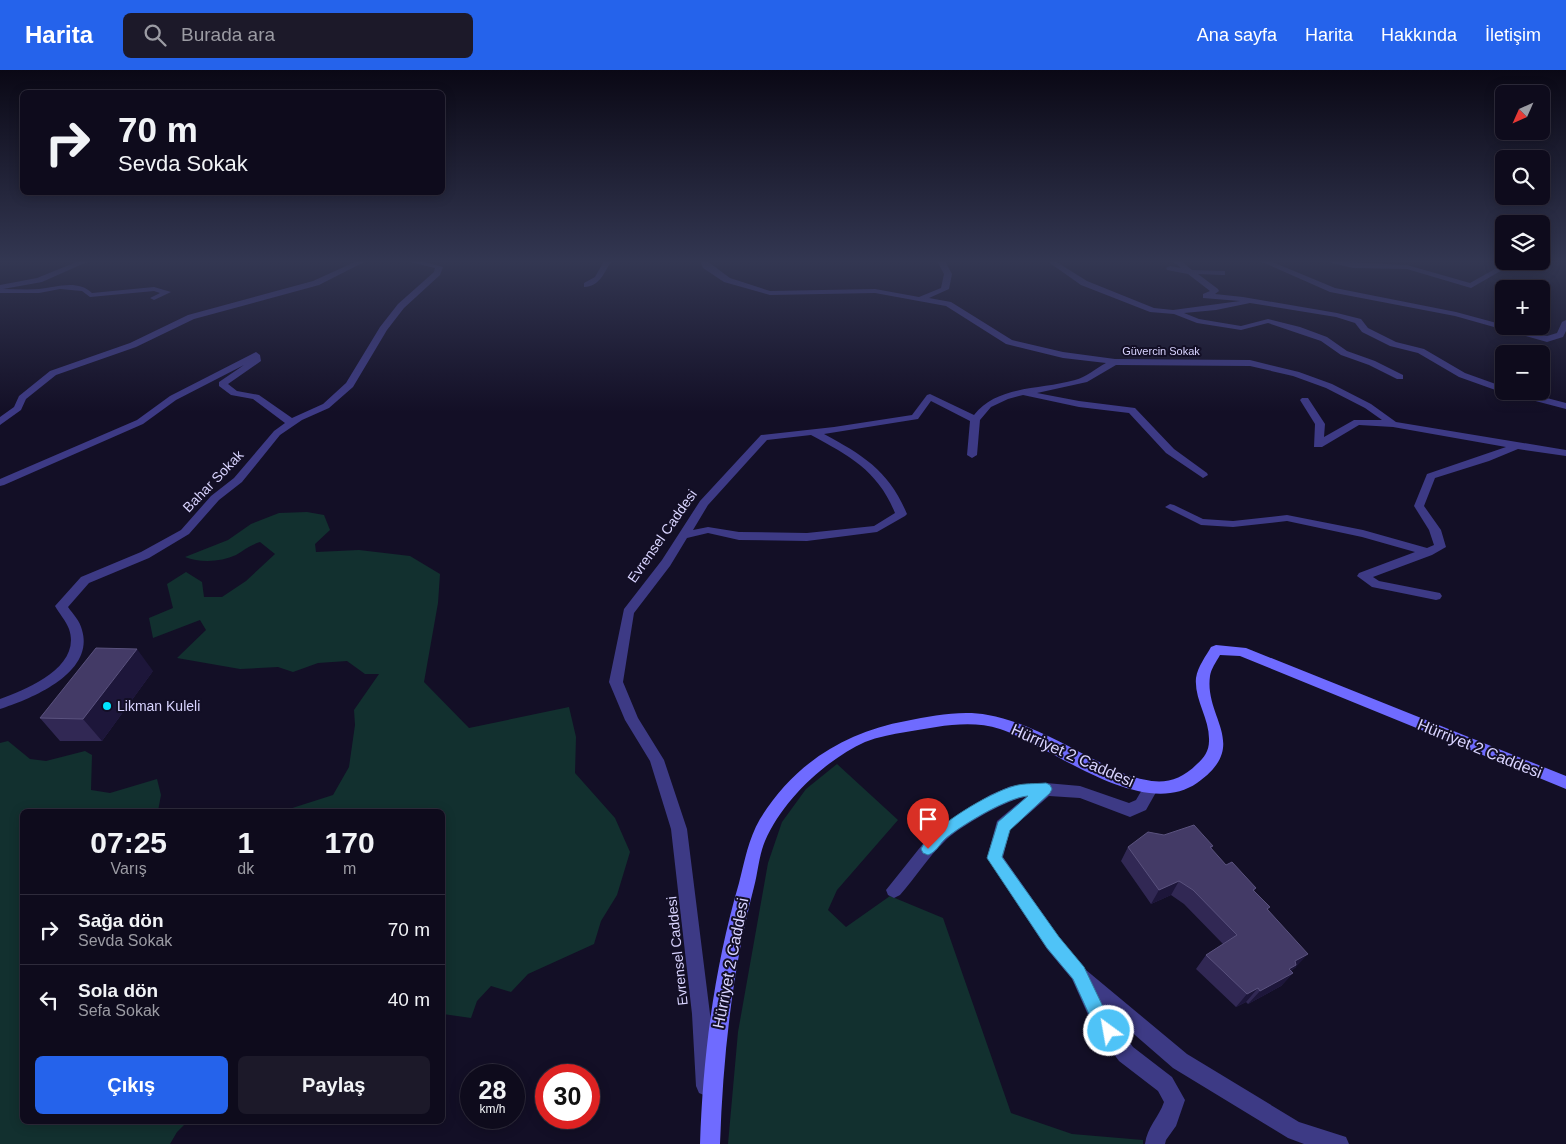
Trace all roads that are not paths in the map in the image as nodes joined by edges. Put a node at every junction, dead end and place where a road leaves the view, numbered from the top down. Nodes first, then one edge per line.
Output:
1 (213, 311) edge
2 (397, 311) edge
3 (959, 311) edge
4 (1164, 311) edge
5 (1182, 311) edge
6 (1319, 311) edge
7 (1442, 311) edge
8 (1173, 312) junction
9 (1566, 322) edge
10 (1115, 362) junction
11 (1400, 377) dead end
12 (1495, 387) edge
13 (1024, 393) junction
14 (1306, 400) dead end
15 (1543, 400) edge
16 (1566, 406) edge
17 (975, 420) junction
18 (0, 422) edge
19 (292, 423) junction
20 (1393, 424) junction
21 (811, 431) junction
22 (1516, 446) junction
23 (1566, 452) edge
24 (972, 456) dead end
25 (1203, 475) dead end
26 (0, 483) edge
27 (1170, 507) dead end
28 (682, 536) junction
29 (1428, 552) junction
30 (1436, 596) dead end
31 (0, 704) edge
32 (1566, 783) edge
33 (1151, 787) junction
34 (1046, 789) junction
35 (894, 890) dead end
36 (1078, 973) junction
37 (710, 1137) edge
38 (1155, 1144) edge
39 (1338, 1144) edge

1 - 18 street
2 - 19 street, Bahar Sokak
3 - 10 street, Güvercin Sokak
4 - 8 street
5 - 8 street
6 - 12 street
7 - 9 street
8 - 11 street
10 - 13 street
10 - 20 street, Güvercin Sokak
13 - 17 street
13 - 25 street
14 - 20 street
15 - 16 street
17 - 21 street, Evrensel Caddesi
17 - 24 street
19 - 26 street
19 - 31 street, Bahar Sokak
20 - 22 street, Güvercin Sokak
21 - 28 street, Evrensel Caddesi
21 - 28 street
22 - 23 street, Güvercin Sokak
22 - 29 street
27 - 29 street
28 - 37 street, Evrensel Caddesi
29 - 30 street
32 - 33 street, Hürriyet 2 Caddesi
33 - 34 street
33 - 37 street, Hürriyet 2 Caddesi
34 - 35 street
34 - 36 street
36 - 38 street
36 - 39 street

